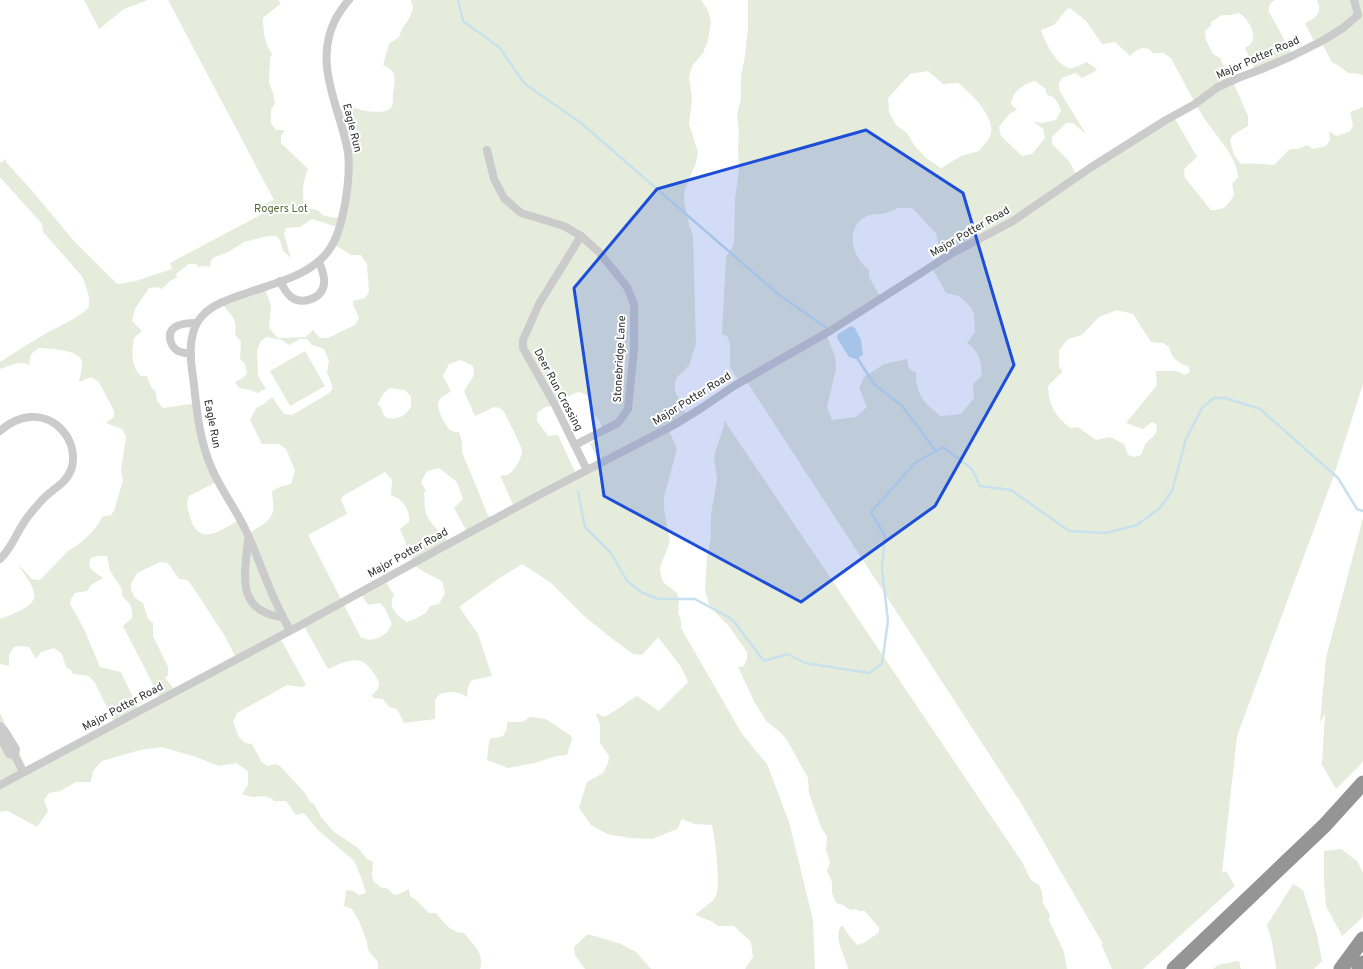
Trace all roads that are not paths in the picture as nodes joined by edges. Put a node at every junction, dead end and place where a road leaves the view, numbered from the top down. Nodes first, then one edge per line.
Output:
1 (349, 0) edge
2 (1354, 0) edge
3 (487, 150) dead end
4 (581, 236) junction
5 (319, 262) junction
6 (280, 281) junction
7 (196, 323) junction
8 (191, 354) junction
9 (0, 432) edge
10 (575, 445) junction
11 (588, 470) junction
12 (249, 537) junction
13 (0, 559) edge
14 (282, 617) junction
15 (290, 630) junction
16 (0, 726) edge
17 (0, 736) edge
18 (15, 756) junction
19 (23, 772) junction
20 (1363, 783) edge
21 (0, 785) edge
22 (1363, 939) edge
23 (1363, 963) edge
24 (1174, 969) edge
25 (1341, 969) edge
26 (1359, 969) edge

1 - 5 street, Eagle Run
2 - 11 street, Major Potter Road
3 - 4 street, Stonebridge Lane
4 - 10 street, Deer Run Crossing
4 - 10 street, Stonebridge Lane
5 - 6 street, Eagle Run
5 - 6 street
6 - 7 street, Eagle Run
7 - 8 street, Eagle Run
7 - 8 street
8 - 12 street, Eagle Run
9 - 13 street
10 - 11 street, Deer Run Crossing
11 - 15 street, Major Potter Road
12 - 14 street, Eagle Run
12 - 14 street
14 - 15 street, Eagle Run
15 - 19 street, Major Potter Road
16 - 18 street
17 - 18 street
18 - 19 street
19 - 21 street, Major Potter Road
20 - 24 highway
22 - 25 highway
23 - 26 highway

